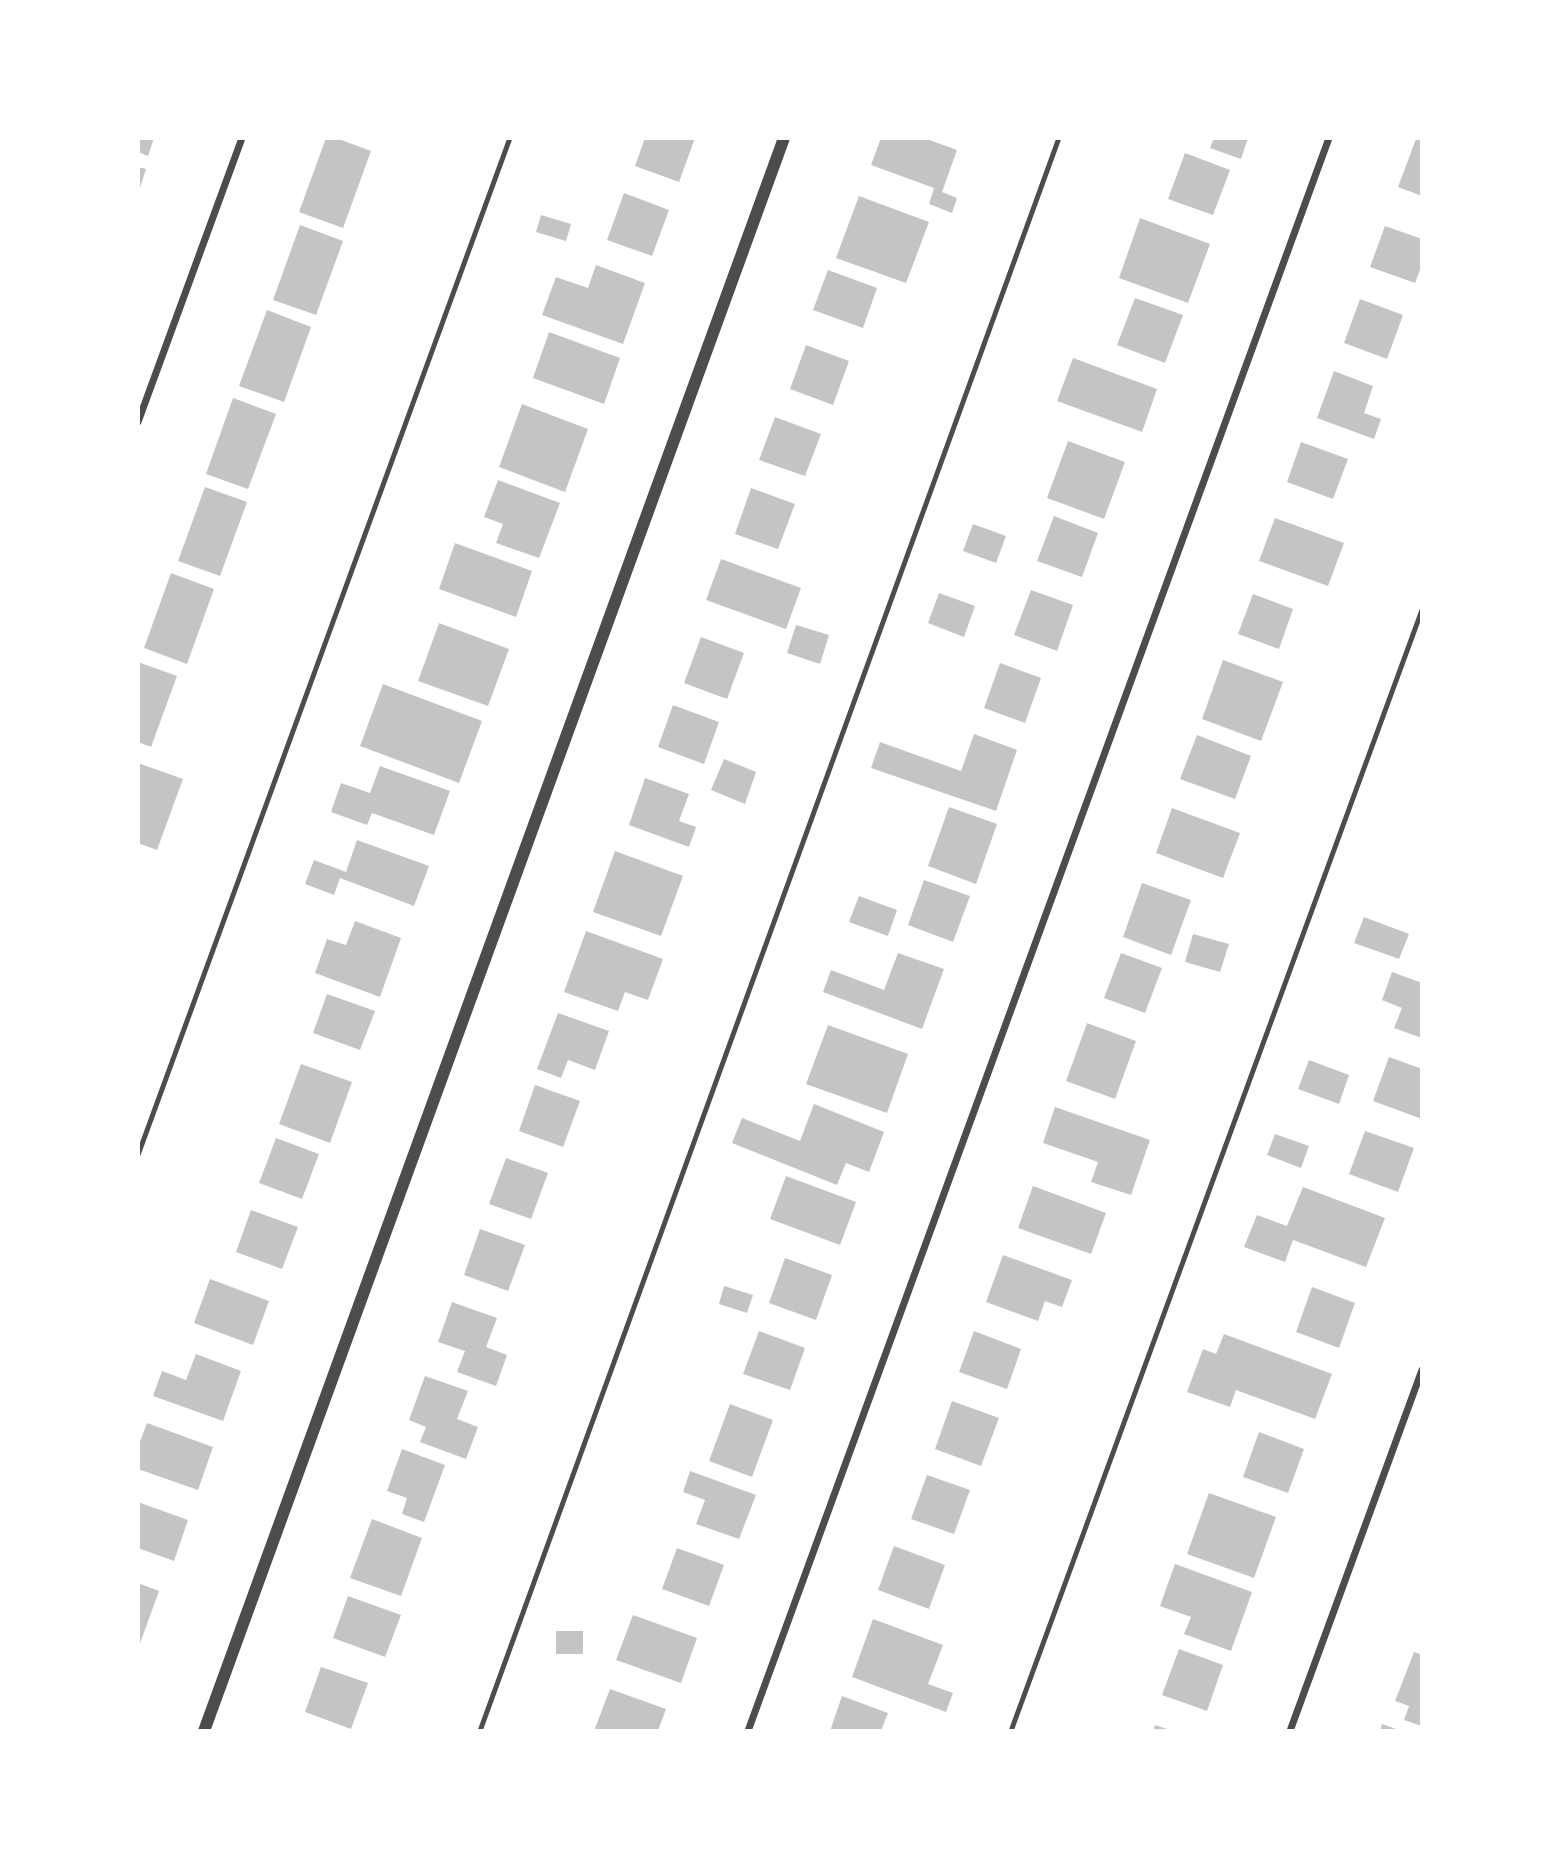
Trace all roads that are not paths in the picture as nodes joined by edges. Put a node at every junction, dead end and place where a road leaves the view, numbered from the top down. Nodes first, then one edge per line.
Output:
1 (242, 138) edge
2 (510, 138) edge
3 (783, 138) edge
4 (1059, 138) edge
5 (1329, 138) edge
6 (138, 422) edge
7 (1422, 610) edge
8 (138, 1155) edge
9 (1422, 1370) edge
10 (204, 1731) edge
11 (480, 1731) edge
12 (748, 1731) edge
13 (1011, 1731) edge
14 (1290, 1731) edge

1 - 6 street
2 - 8 lane
3 - 10 street
4 - 11 lane
5 - 12 street
7 - 13 lane
9 - 14 street

